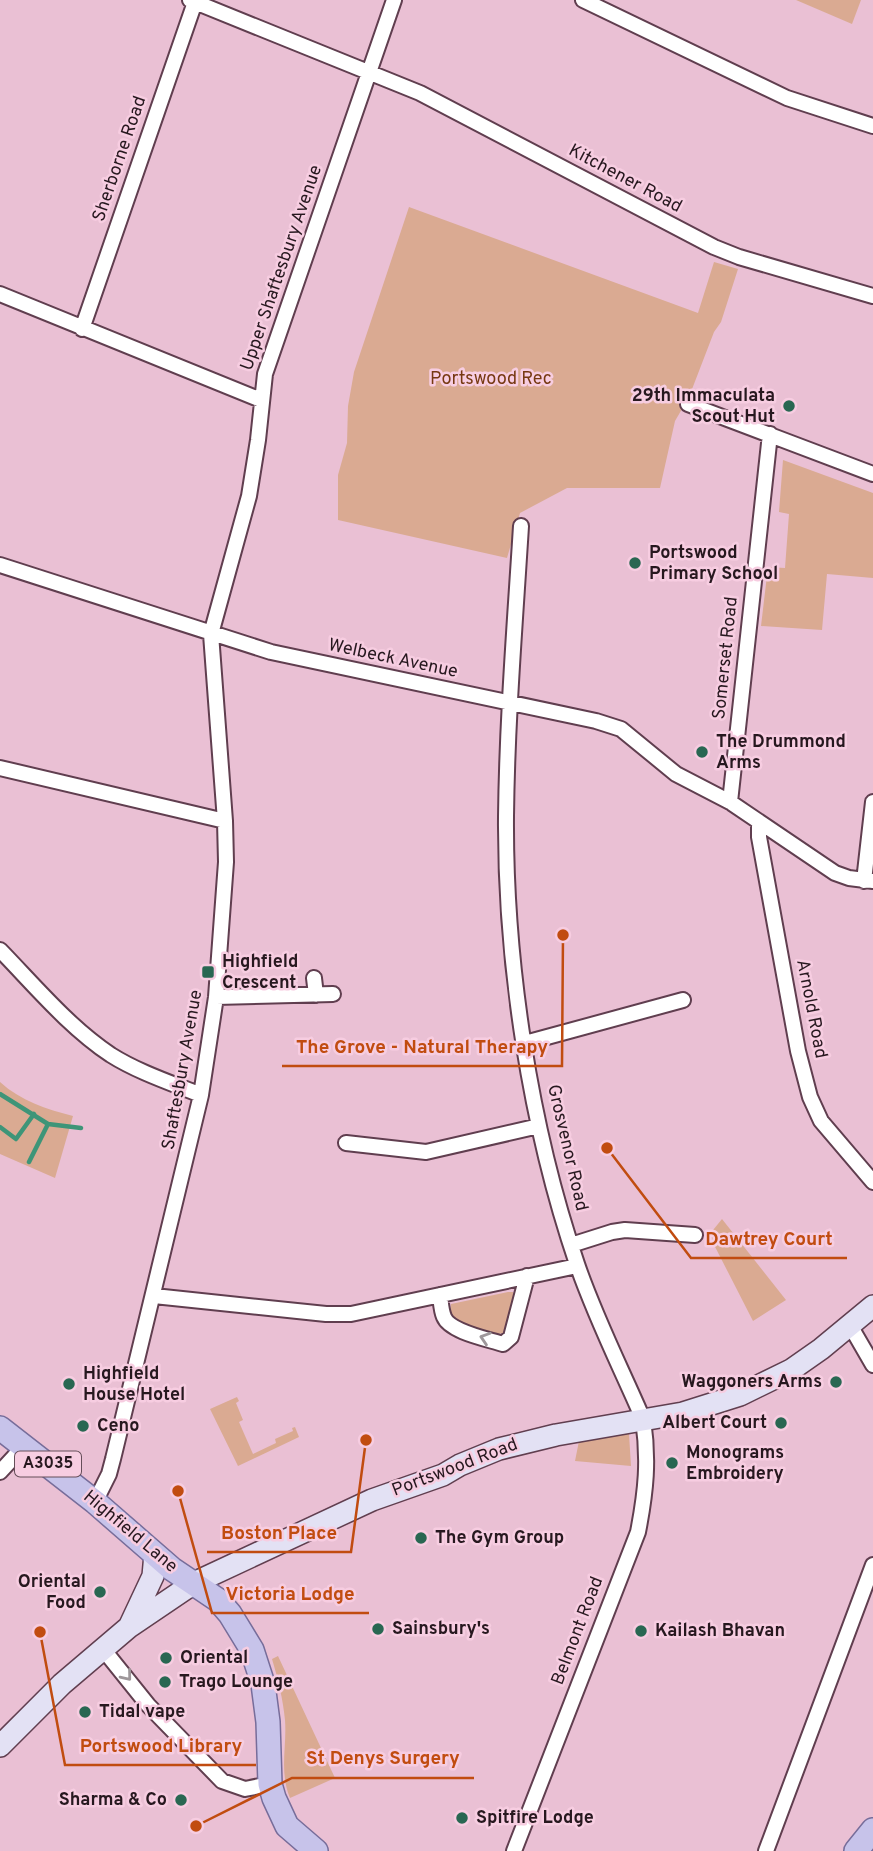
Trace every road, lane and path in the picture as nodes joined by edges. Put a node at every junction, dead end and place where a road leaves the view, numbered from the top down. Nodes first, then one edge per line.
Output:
1 (394, 0) edge
2 (583, 0) edge
3 (192, 1) edge
4 (369, 72) junction
5 (873, 126) edge
6 (0, 294) edge
7 (873, 296) edge
8 (82, 329) junction
9 (261, 400) junction
10 (688, 404) dead end
11 (770, 434) junction
12 (873, 474) edge
13 (521, 526) dead end
14 (0, 565) edge
15 (211, 634) junction
16 (510, 703) junction
17 (0, 768) edge
18 (730, 802) junction
19 (873, 802) edge
20 (225, 821) junction
21 (759, 822) junction
22 (869, 881) edge
23 (0, 950) edge
24 (314, 978) dead end
25 (333, 994) dead end
26 (316, 995) junction
27 (216, 998) junction
28 (682, 1000) dead end
29 (525, 1043) junction
30 (201, 1095) junction
31 (539, 1126) junction
32 (346, 1143) dead end
33 (873, 1182) edge
34 (695, 1235) dead end
35 (571, 1245) junction
36 (577, 1266) junction
37 (527, 1276) junction
38 (440, 1295) junction
39 (154, 1296) junction
40 (873, 1306) edge
41 (850, 1327) junction
42 (873, 1365) edge
43 (643, 1419) junction
44 (0, 1428) edge
45 (24, 1446) junction
46 (0, 1472) edge
47 (95, 1502) junction
48 (155, 1554) junction
49 (873, 1565) edge
50 (194, 1583) junction
51 (129, 1627) junction
52 (103, 1649) junction
53 (0, 1746) edge
54 (270, 1784) junction
55 (873, 1829) edge
56 (316, 1851) edge
57 (514, 1851) edge
58 (766, 1851) edge
59 (856, 1851) edge

1 - 4 street, Upper Shaftesbury Avenue
2 - 5 street
3 - 4 street, Kitchener Road
3 - 8 street, Sherborne Road
4 - 7 street, Kitchener Road
4 - 9 street, Upper Shaftesbury Avenue
6 - 8 street
8 - 9 street
9 - 15 street, Upper Shaftesbury Avenue
10 - 11 street
11 - 12 street
11 - 18 street, Somerset Road
13 - 16 street, Grosvenor Road
14 - 15 street, Welbeck Avenue
15 - 16 street, Welbeck Avenue
15 - 20 street, Shaftesbury Avenue
16 - 18 street, Welbeck Avenue
16 - 29 street, Grosvenor Road
17 - 20 street
18 - 21 street, Welbeck Avenue
19 - 22 street
20 - 27 street, Shaftesbury Avenue
21 - 22 street, Welbeck Avenue
21 - 33 street, Arnold Road
23 - 30 street
24 - 26 street
25 - 26 street
26 - 27 street
27 - 30 street, Shaftesbury Avenue
28 - 29 street
29 - 31 street, Grosvenor Road
30 - 39 street, Shaftesbury Avenue
31 - 32 street
31 - 35 street, Grosvenor Road
34 - 35 street
35 - 36 street, Grosvenor Road
36 - 37 street
36 - 43 street, Grosvenor Road
37 - 38 street
37 -> 38 street
38 - 39 street
39 - 47 street, Shaftesbury Avenue
40 - 41 street, Portswood Road
41 - 42 street
41 - 43 street, Portswood Road
43 - 50 street, Portswood Road
43 - 57 street, Belmont Road
44 - 45 main road, Highfield Lane / A3035
45 - 46 street
45 - 47 main road, Highfield Lane / A3035
47 - 48 main road, Highfield Lane / A3035
48 - 50 main road, Highfield Lane / A3035
48 - 51 street
49 - 58 street
50 - 51 street, Portswood Road
50 - 54 main road, A3035
51 - 52 street, Portswood Road
52 - 53 street, Portswood Road
52 -> 54 street
54 - 56 main road, A3035
55 - 59 main road

